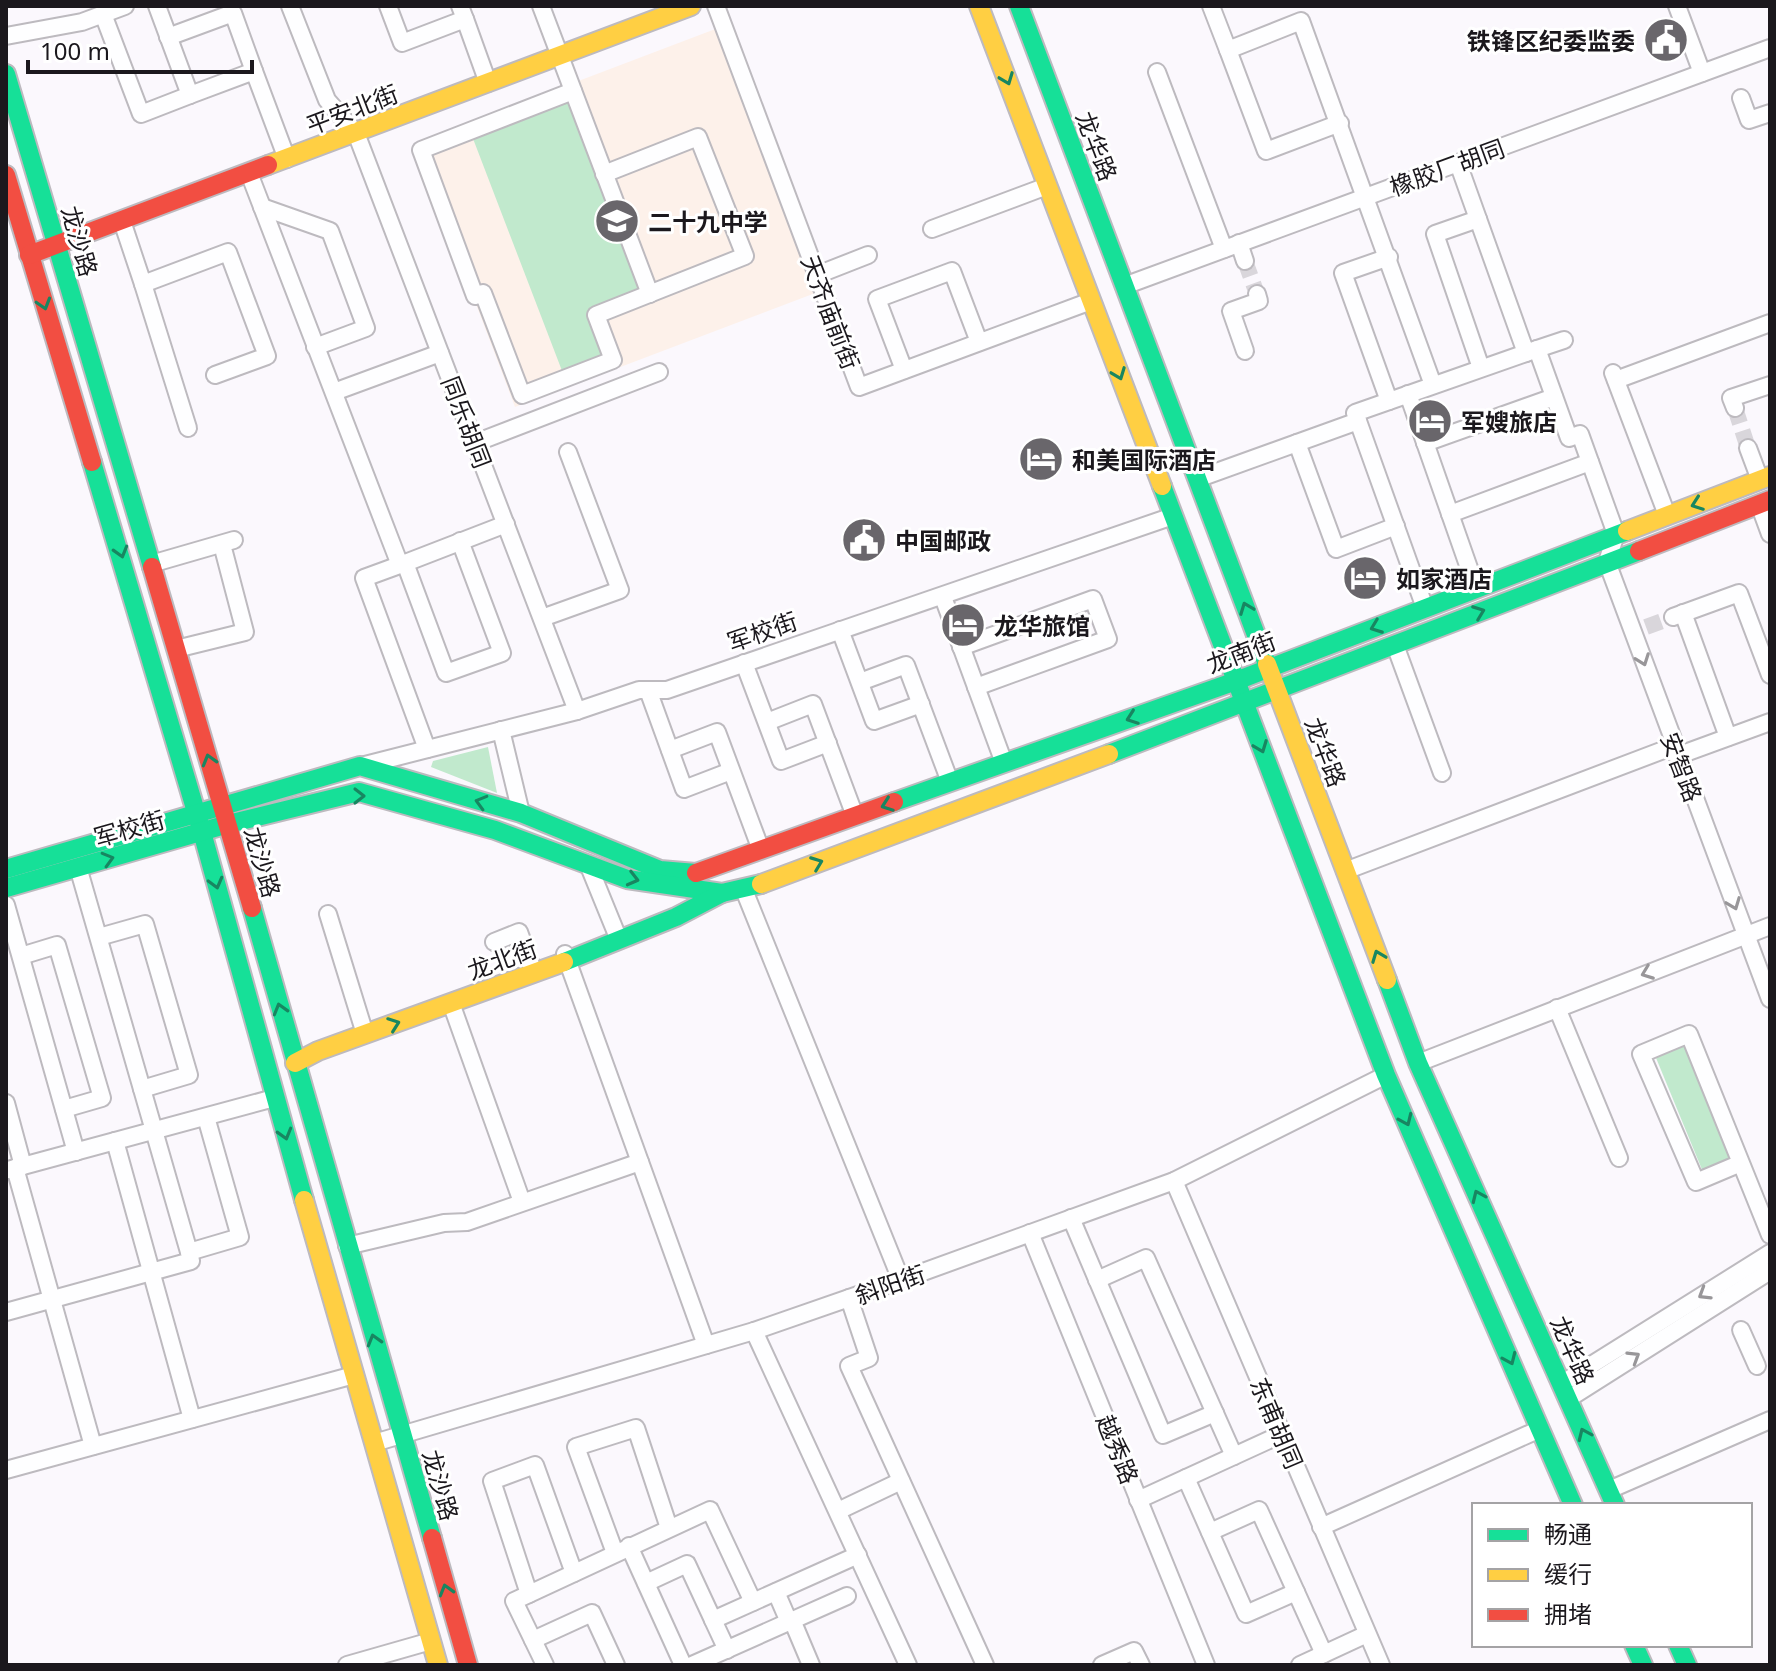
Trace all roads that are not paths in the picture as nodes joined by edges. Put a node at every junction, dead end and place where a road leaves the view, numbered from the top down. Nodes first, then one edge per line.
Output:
1 (125, 6) edge
2 (157, 6) edge
3 (290, 6) edge
4 (388, 6) edge
5 (541, 6) edge
6 (691, 6) edge
7 (716, 6) edge
8 (979, 6) edge
9 (1019, 6) edge
10 (1211, 6) edge
11 (1677, 6) edge
12 (462, 13) edge
13 (103, 14) junction
14 (6, 36) edge
15 (168, 37) junction
16 (1770, 48) edge
17 (1228, 50) junction
18 (560, 56) junction
19 (254, 71) junction
20 (1157, 72) dead end
21 (1702, 73) junction
22 (6, 74) edge
23 (488, 83) junction
24 (573, 91) junction
25 (190, 95) junction
26 (1741, 98) dead end
27 (1770, 113) edge
28 (1340, 123) junction
29 (356, 133) junction
30 (287, 159) junction
31 (1458, 163) junction
32 (249, 173) junction
33 (604, 174) junction
34 (6, 175) edge
35 (1047, 186) junction
36 (1367, 196) junction
37 (262, 207) junction
38 (1478, 219) junction
39 (122, 221) junction
40 (932, 229) dead end
41 (56, 245) junction
42 (1232, 246) junction
43 (29, 255) junction
44 (868, 255) dead end
45 (1389, 257) junction
46 (1245, 261) tunnel mouth
47 (817, 275) junction
48 (143, 284) junction
49 (1124, 286) junction
50 (650, 294) junction
51 (1257, 294) dead end
52 (1091, 301) junction
53 (1770, 323) edge
54 (1564, 340) dead end
55 (979, 342) junction
56 (315, 347) junction
57 (1245, 351) dead end
58 (1531, 351) junction
59 (440, 353) junction
60 (1481, 368) junction
61 (904, 370) junction
62 (659, 372) dead end
63 (215, 375) dead end
64 (1433, 385) junction
65 (1770, 385) edge
66 (334, 392) junction
67 (1408, 394) junction
68 (1554, 397) junction
69 (1389, 401) junction
70 (1735, 408) dead end
71 (1358, 421) junction
72 (188, 428) dead end
73 (475, 443) junction
74 (1297, 443) junction
75 (1425, 443) junction
76 (1748, 448) tunnel mouth
77 (568, 452) dead end
78 (1590, 462) junction
79 (1765, 478) edge
80 (1197, 479) junction
81 (1764, 502) edge
82 (1450, 514) junction
83 (1667, 515) junction
84 (1173, 516) junction
85 (506, 524) junction
86 (1396, 526) junction
87 (1616, 534) junction
88 (1770, 534) edge
89 (460, 541) junction
90 (1607, 562) junction
91 (151, 564) junction
92 (400, 565) junction
93 (1476, 588) junction
94 (943, 597) junction
95 (1425, 608) junction
96 (542, 618) junction
97 (840, 630) junction
98 (1395, 645) junction
99 (961, 647) junction
100 (176, 649) junction
101 (744, 663) junction
102 (1269, 668) junction
103 (1770, 675) edge
104 (1236, 681) junction
105 (860, 682) junction
106 (976, 687) junction
107 (648, 690) junction
108 (1277, 690) junction
109 (1244, 702) junction
110 (921, 704) junction
111 (577, 711) junction
112 (767, 722) junction
113 (1770, 722) edge
114 (501, 730) junction
115 (1728, 737) junction
116 (828, 743) junction
117 (427, 749) junction
118 (670, 750) junction
119 (1676, 751) junction
120 (1004, 763) junction
121 (360, 766) junction
122 (731, 771) junction
123 (1442, 773) dead end
124 (950, 782) junction
125 (521, 813) junction
126 (225, 816) junction
127 (855, 816) junction
128 (200, 823) junction
129 (761, 850) junction
130 (588, 864) junction
131 (78, 867) junction
132 (6, 869) edge
133 (1345, 871) junction
134 (6, 888) edge
135 (744, 890) junction
136 (716, 892) junction
137 (6, 905) edge
138 (328, 914) dead end
139 (1770, 926) edge
140 (1746, 935) junction
141 (99, 937) junction
142 (618, 937) junction
143 (494, 942) dead end
144 (21, 956) junction
145 (566, 957) junction
146 (534, 973) junction
147 (1770, 999) edge
148 (451, 1003) junction
149 (1557, 1008) junction
150 (365, 1034) junction
151 (295, 1063) junction
152 (1418, 1063) junction
153 (1386, 1075) junction
154 (142, 1089) junction
155 (274, 1098) junction
156 (6, 1103) edge
157 (64, 1109) junction
158 (206, 1117) junction
159 (154, 1131) junction
160 (115, 1141) junction
161 (76, 1152) junction
162 (1619, 1158) dead end
163 (640, 1162) junction
164 (1741, 1163) junction
165 (15, 1168) edge
166 (1174, 1181) junction
167 (522, 1202) junction
168 (1071, 1218) junction
169 (1030, 1233) junction
170 (1770, 1235) edge
171 (347, 1246) junction
172 (189, 1252) junction
173 (1766, 1270) edge
174 (151, 1272) junction
175 (901, 1280) junction
176 (1097, 1280) junction
177 (849, 1298) junction
178 (52, 1299) junction
179 (6, 1312) edge
180 (1741, 1330) dead end
181 (754, 1331) junction
182 (706, 1345) junction
183 (1757, 1366) dead end
184 (354, 1375) junction
185 (1565, 1391) junction
186 (1215, 1413) junction
187 (192, 1419) junction
188 (1770, 1420) edge
189 (1540, 1429) junction
190 (1282, 1434) junction
191 (402, 1435) junction
192 (374, 1443) junction
193 (93, 1446) junction
194 (1234, 1456) junction
195 (6, 1470) edge
196 (1186, 1478) junction
197 (901, 1481) junction
198 (1612, 1498) edge
199 (1138, 1500) junction
200 (1572, 1503) edge
201 (838, 1511) junction
202 (1321, 1527) junction
203 (669, 1528) junction
204 (1210, 1532) junction
205 (622, 1550) junction
206 (858, 1555) junction
207 (574, 1573) junction
208 (646, 1583) junction
209 (776, 1592) junction
210 (1296, 1592) junction
211 (529, 1594) junction
212 (847, 1596) dead end
213 (753, 1602) junction
214 (713, 1620) junction
215 (790, 1621) junction
216 (1367, 1634) junction
217 (533, 1640) junction
218 (431, 1641) junction
219 (727, 1650) junction
220 (1324, 1654) junction
221 (700, 1663) edge
222 (347, 1665) edge
223 (438, 1665) edge
224 (468, 1665) edge
225 (545, 1665) edge
226 (616, 1665) edge
227 (683, 1665) edge
228 (811, 1665) edge
229 (908, 1665) edge
230 (985, 1665) edge
231 (1102, 1665) edge
232 (1141, 1665) edge
233 (1206, 1665) edge
234 (1300, 1665) edge
235 (1381, 1665) edge

1 - 13 street
2 - 15 street
3 - 29 street
4 - 12 street
5 - 18 street
6 - 18 main road, 平安北街
7 - 47 street, 天齐庙前街
8 -> 35 main road
9 - 49 main road, 龙华路
10 - 17 street
11 - 21 street
12 - 23 street
13 - 14 street
13 - 25 street
15 - 19 street
15 - 25 street
16 - 21 street, 橡胶厂胡同
17 - 28 street
17 - 28 street
18 - 23 main road, 平安北街
18 - 24 street
19 - 25 street
19 - 30 street
20 - 42 street
21 - 31 street, 橡胶厂胡同
22 - 41 main road, 龙沙路
23 - 29 main road, 平安北街
24 - 33 street
24 - 50 street
26 - 27 street
28 - 36 street
29 - 30 main road, 平安北街
29 - 59 street, 同乐胡同
30 - 32 main road, 平安北街
31 - 36 street, 橡胶厂胡同
31 - 38 street
32 - 37 street
32 - 39 main road, 平安北街
33 - 50 street
33 - 50 street
34 - 43 main road, 龙沙路
35 - 40 street
35 - 52 main road
36 - 42 street, 橡胶厂胡同
36 - 45 street
37 - 56 street
37 - 56 street
38 - 58 street
38 - 60 street
39 - 41 main road, 平安北街
39 - 48 street
41 - 43 main road, 平安北街
41 - 91 main road, 龙沙路
42 - 46 street
42 - 49 street, 橡胶厂胡同
43 -> 128 main road, 龙沙路
44 - 47 street
45 - 64 street
45 - 69 street
47 - 61 street, 天齐庙前街
48 - 63 street
48 - 72 street
49 - 80 main road, 龙华路
51 - 57 street
52 - 55 street, 天齐庙前街
52 -> 84 main road
53 - 83 street
54 - 58 street
55 - 61 street, 天齐庙前街
55 - 61 street
56 - 66 street
58 - 60 street
58 - 68 street
59 - 66 street
59 - 73 street, 同乐胡同
60 - 64 street
62 - 73 street
64 - 67 street
65 - 70 street
66 - 92 street
67 - 69 street
67 - 75 street
68 - 75 street
68 - 78 street
69 - 71 street
71 - 74 street
71 - 86 street
73 - 85 street, 同乐胡同
74 - 80 street
74 - 86 street
75 - 82 street
76 - 79 street
77 - 96 street
78 - 82 street
78 - 87 street
79 -> 83 main road, 龙南街
102 -> 80 main road, 龙华路
81 - 88 street
81 - 90 main road, 龙南街
82 - 93 street
83 - 87 main road, 龙南街
84 - 94 street, 军校街
84 - 104 main road
85 - 89 street
85 - 96 street, 同乐胡同
86 - 95 street
87 - 90 street
87 - 93 main road, 龙南街
89 - 92 street
89 - 92 street
98 -> 90 main road, 龙南街
90 -> 119 street, 安智路
91 - 100 main road, 龙沙路
91 - 100 street
92 - 117 street
93 - 95 main road, 龙南街
94 - 97 street, 军校街
94 - 99 street
95 -> 102 main road, 龙南街
96 - 111 street, 同乐胡同
97 - 101 street, 军校街
97 - 105 street
98 - 108 main road, 龙南街
98 - 123 street
99 - 106 street
99 - 106 street
126 -> 100 main road, 龙沙路
101 - 107 street, 军校街
101 - 112 street
102 - 104 main road, 龙南街
102 - 108 main road, 龙华路
103 - 115 street
104 - 109 main road
104 -> 120 main road, 龙南街
105 - 110 street
105 - 110 street
106 - 120 street
107 - 111 street, 军校街
107 - 118 street
108 - 109 main road, 龙南街
108 - 133 main road, 龙华路
135 -> 109 main road, 龙南街
109 -> 153 main road
110 - 124 street
111 - 114 street, 军校街
112 - 116 street
112 - 116 street
113 - 115 street
114 - 117 street, 军校街
114 - 125 street
115 - 119 street
116 - 127 street
117 - 121 street, 军校街
118 - 122 street
118 - 122 street
119 - 133 street
119 -> 140 street, 安智路
120 - 124 main road, 龙南街
125 -> 121 main road
121 - 126 main road, 军校街
122 - 129 street
124 -> 127 main road, 龙南街
125 - 129 main road, 龙南街
126 - 128 main road, 军校街
126 -> 130 main road, 军校街
151 -> 126 main road, 龙沙路
127 - 129 main road, 龙南街
131 -> 128 main road, 军校街
128 - 132 main road, 军校街
128 -> 155 main road, 龙沙路
130 -> 136 main road, 军校街
130 - 142 street
131 - 134 main road, 军校街
131 - 141 street
152 -> 133 main road, 龙华路
135 - 136 main road, 军校街
135 - 175 street
136 - 142 main road, 龙北街
137 - 144 street
138 - 150 street
139 - 140 street
140 - 147 street, 安智路
140 -> 149 street
141 - 154 street
141 - 154 street
142 - 145 main road, 龙北街
143 - 146 street
144 - 157 street
144 - 157 street
145 - 146 main road, 龙北街
145 - 163 street
146 - 148 main road, 龙北街
150 -> 148 main road, 龙北街
148 - 167 street
149 - 152 street
149 - 162 street
150 - 151 main road, 龙北街
151 - 171 main road, 龙沙路
185 -> 152 main road, 龙华路
153 - 166 street, 斜阳街
153 -> 189 main road
154 - 159 street
155 - 158 street
155 -> 184 main road, 龙沙路
156 - 165 street
157 - 161 street
158 - 159 street
158 - 172 street
159 - 160 street
159 - 172 street
160 - 161 street
160 - 174 street
161 - 165 street
163 - 167 street
163 - 182 street
164 - 164 street
164 - 170 street
165 - 178 street
166 - 168 street, 斜阳街
166 - 190 street, 东甫胡同
167 - 171 street
168 - 169 street, 斜阳街
168 - 176 street
169 - 175 street, 斜阳街
169 - 199 street, 越秀路
191 -> 171 main road, 龙沙路
172 - 174 street
173 - 185 street
174 - 178 street
174 - 187 street
175 - 177 street, 斜阳街
176 - 186 street
176 - 186 street
177 - 181 street, 斜阳街
177 - 197 street
178 - 179 street
178 - 193 street
180 - 183 street
181 - 182 street, 斜阳街
181 - 201 street
182 - 191 street, 斜阳街
184 - 187 street
184 - 192 main road, 龙沙路
198 -> 185 main road, 龙华路
186 - 194 street
187 - 193 street
188 - 198 street
189 - 200 main road
189 - 202 street
190 - 194 street
190 - 202 street, 东甫胡同
191 - 192 street, 斜阳街
224 -> 191 main road, 龙沙路
192 - 218 main road, 龙沙路
193 - 195 street
194 - 196 street
196 - 199 street
196 - 204 street
197 - 201 street
197 - 230 street
199 - 233 street, 越秀路
201 - 206 street
202 - 216 street, 东甫胡同
203 - 205 street
203 - 205 street
203 - 213 street
204 - 210 street
204 - 210 street
205 - 207 street
205 - 208 street
206 - 209 street
206 - 229 street
207 - 211 street
207 - 211 street
208 - 214 street
208 - 227 street
209 - 213 street
209 - 215 street
210 - 220 street
211 - 217 street
212 - 215 street
213 - 214 street
214 - 219 street
215 - 219 street
215 - 228 street
216 - 220 street
216 - 235 street, 东甫胡同
217 - 225 street
217 - 226 street
218 - 222 street
218 - 223 main road, 龙沙路
219 - 221 street
220 - 234 street
231 - 232 street

